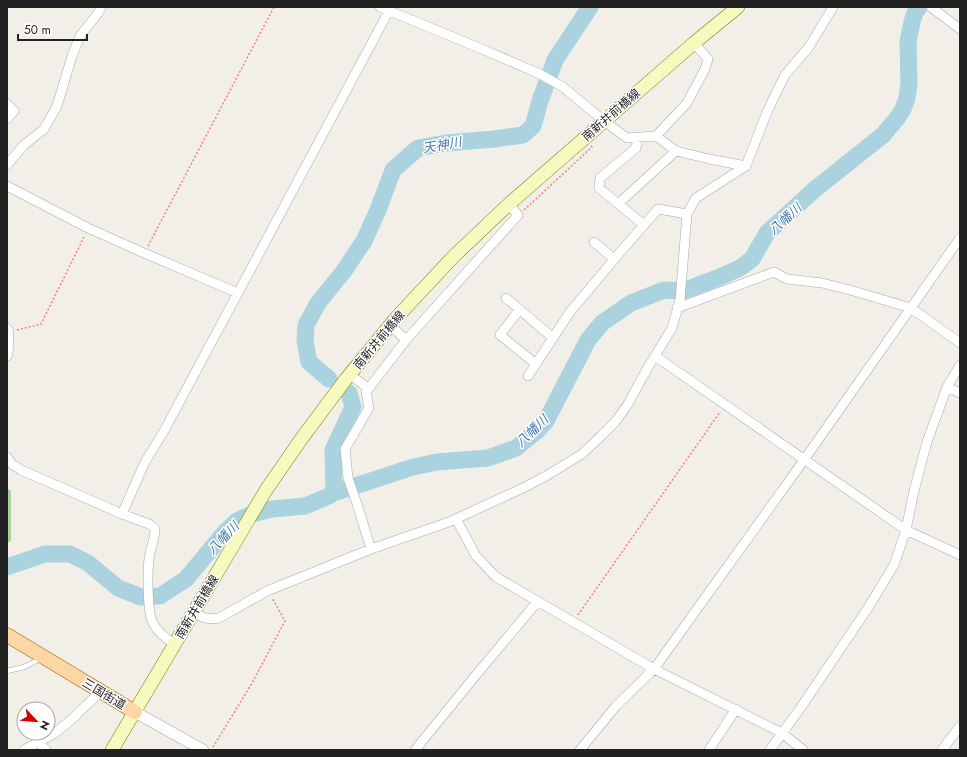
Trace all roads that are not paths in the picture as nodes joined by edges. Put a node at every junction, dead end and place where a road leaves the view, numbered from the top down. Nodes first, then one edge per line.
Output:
1 (101, 7) edge
2 (738, 7) edge
3 (833, 7) edge
4 (386, 8) edge
5 (935, 10) edge
6 (960, 30) edge
7 (694, 43) junction
8 (7, 104) edge
9 (7, 120) edge
10 (604, 121) junction
11 (656, 136) junction
12 (638, 137) junction
13 (676, 151) junction
14 (7, 165) edge
15 (746, 166) junction
16 (7, 186) edge
17 (509, 204) junction
18 (618, 204) junction
19 (688, 214) junction
20 (644, 225) junction
21 (960, 238) edge
22 (594, 242) dead end
23 (614, 259) junction
24 (238, 292) junction
25 (506, 298) dead end
26 (678, 304) junction
27 (911, 308) junction
28 (519, 310) junction
29 (390, 325) junction
30 (8, 330) edge
31 (553, 338) junction
32 (406, 340) junction
33 (960, 343) edge
34 (7, 356) edge
35 (655, 356) junction
36 (536, 364) junction
37 (960, 365) edge
38 (349, 374) junction
39 (528, 376) dead end
40 (947, 387) junction
41 (368, 388) junction
42 (960, 394) edge
43 (7, 457) edge
44 (804, 460) junction
45 (122, 514) junction
46 (456, 519) junction
47 (906, 530) junction
48 (371, 549) junction
49 (960, 555) edge
50 (538, 601) junction
51 (194, 613) junction
52 (7, 635) edge
53 (175, 644) junction
54 (43, 657) junction
55 (7, 670) edge
56 (654, 670) junction
57 (101, 691) junction
58 (736, 709) junction
59 (135, 712) junction
60 (960, 726) edge
61 (782, 733) junction
62 (38, 742) junction
63 (24, 750) edge
64 (46, 750) edge
65 (112, 750) edge
66 (203, 750) edge
67 (415, 750) edge
68 (580, 750) edge
69 (708, 750) edge
70 (770, 750) edge
71 (803, 750) edge
72 (942, 750) edge

1 - 14 street
2 - 7 main road, 南新井前橋線
3 - 15 street
4 - 10 street
4 - 24 street
5 - 6 street
7 - 10 main road, 南新井前橋線
7 - 11 street
8 - 9 street
10 - 12 street
10 - 17 main road, 南新井前橋線
11 - 12 street
11 - 13 street
12 - 18 street
13 - 15 street
13 - 18 street
15 - 19 street
16 - 24 street
17 - 29 main road, 南新井前橋線
17 - 32 street
18 - 20 street
19 - 20 street
19 - 26 street
20 - 23 street
21 - 27 street
22 - 23 street
23 - 31 street
24 - 45 street
25 - 28 street
26 - 27 street
26 - 35 street
27 - 33 street
27 - 44 street
28 - 31 street
28 - 36 street
29 - 32 street
29 - 38 main road, 南新井前橋線
30 - 34 street
31 - 36 street
32 - 41 street
35 - 44 street
35 - 46 street
36 - 39 street
37 - 40 street
38 - 41 street
38 - 51 main road, 南新井前橋線
40 - 42 street
40 - 47 street
41 - 48 street
43 - 45 street
44 - 47 street
44 - 56 street
45 - 53 street
46 - 48 street
46 - 50 street
47 - 49 street
47 - 61 street
48 - 51 street
50 - 56 street
50 - 67 street
51 - 53 main road, 南新井前橋線
52 - 54 main road, 三国街道
53 - 59 main road, 南新井前橋線
54 - 55 lane
54 - 57 main road, 三国街道
56 - 58 street
56 - 68 street
57 - 59 main road, 三国街道
57 - 62 street
58 - 61 street
58 - 69 street
59 - 65 main road, 南新井前橋線
59 - 66 street, 三国街道
60 - 72 street
61 - 70 street
61 - 71 street
62 - 63 street
62 - 64 street

